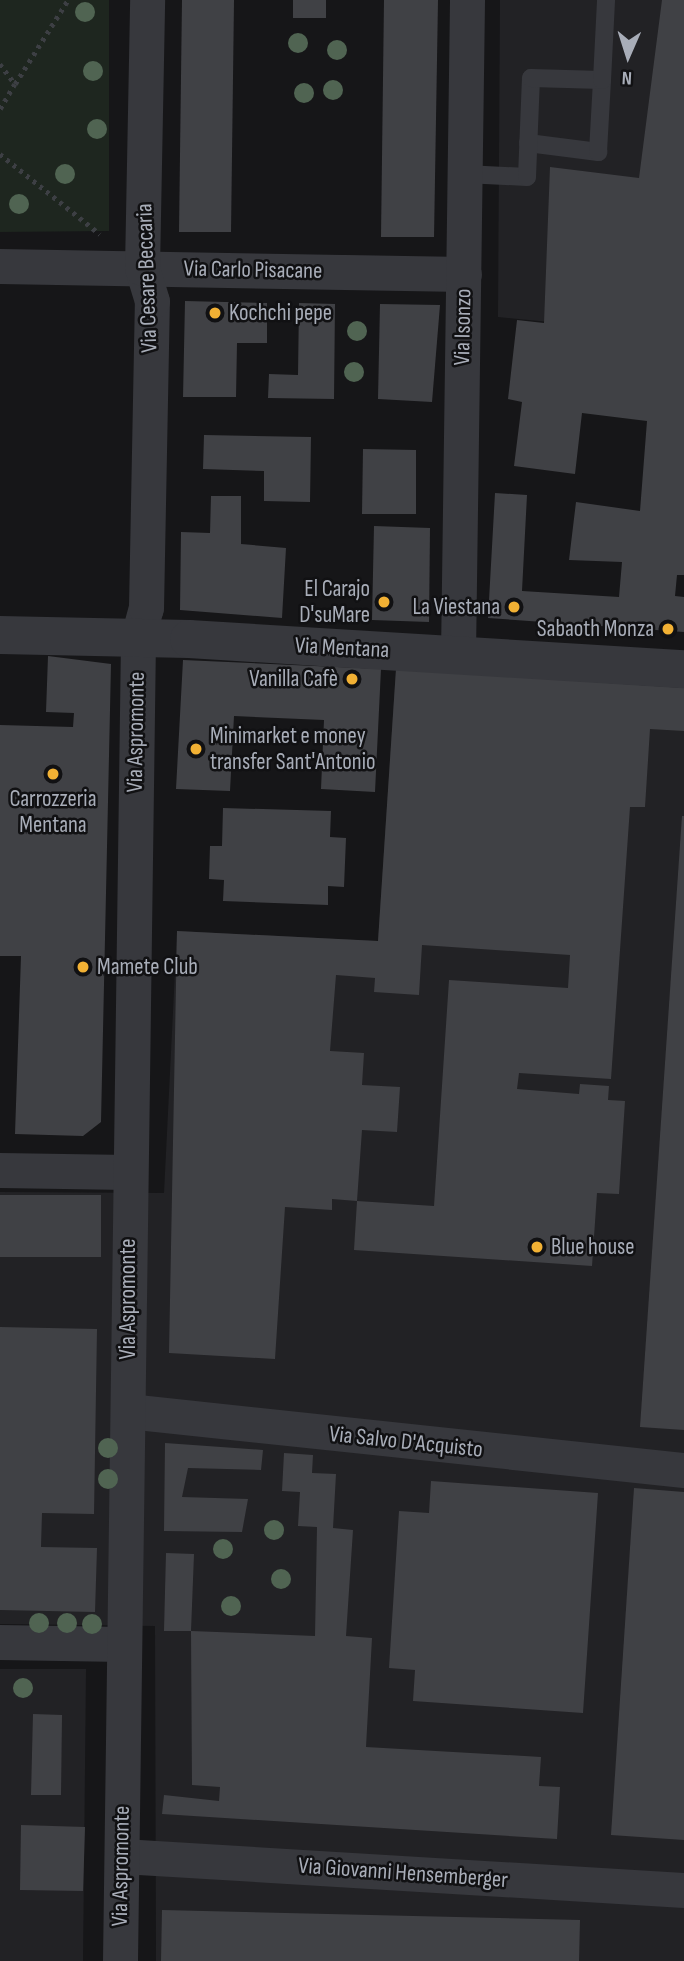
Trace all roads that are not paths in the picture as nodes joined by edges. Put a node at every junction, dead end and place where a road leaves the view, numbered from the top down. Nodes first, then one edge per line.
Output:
1 (147, 0) edge
2 (467, 0) edge
3 (606, 0) edge
4 (602, 79) junction
5 (528, 143) junction
6 (465, 174) junction
7 (0, 266) edge
8 (142, 268) junction
9 (464, 274) junction
10 (0, 635) edge
11 (138, 637) junction
12 (458, 654) junction
13 (684, 669) edge
14 (0, 1170) edge
15 (128, 1172) junction
16 (128, 1411) junction
17 (684, 1470) edge
18 (0, 1642) edge
19 (123, 1644) junction
20 (122, 1856) junction
21 (684, 1891) edge
22 (120, 1961) edge

1 - 8 street, Via Cesare Beccaria
2 - 6 street, Via Isonzo
3 - 4 lane
4 - 5 lane
4 - 5 lane
5 - 6 lane
6 - 9 street, Via Isonzo
7 - 8 street, Via Carlo Pisacane
8 - 9 street, Via Carlo Pisacane
8 - 11 street, Via Cesare Beccaria
9 - 12 street, Via Isonzo
10 - 11 street, Via Mentana
11 - 12 street, Via Mentana
11 - 15 street, Via Aspromonte
12 - 13 street, Via Mentana
14 - 15 street
15 - 16 street, Via Aspromonte
16 - 17 street, Via Salvo D'Acquisto
16 - 19 street, Via Aspromonte
18 - 19 street
19 - 20 street, Via Aspromonte
20 - 21 street, Via Giovanni Hensemberger
20 - 22 street, Via Aspromonte

